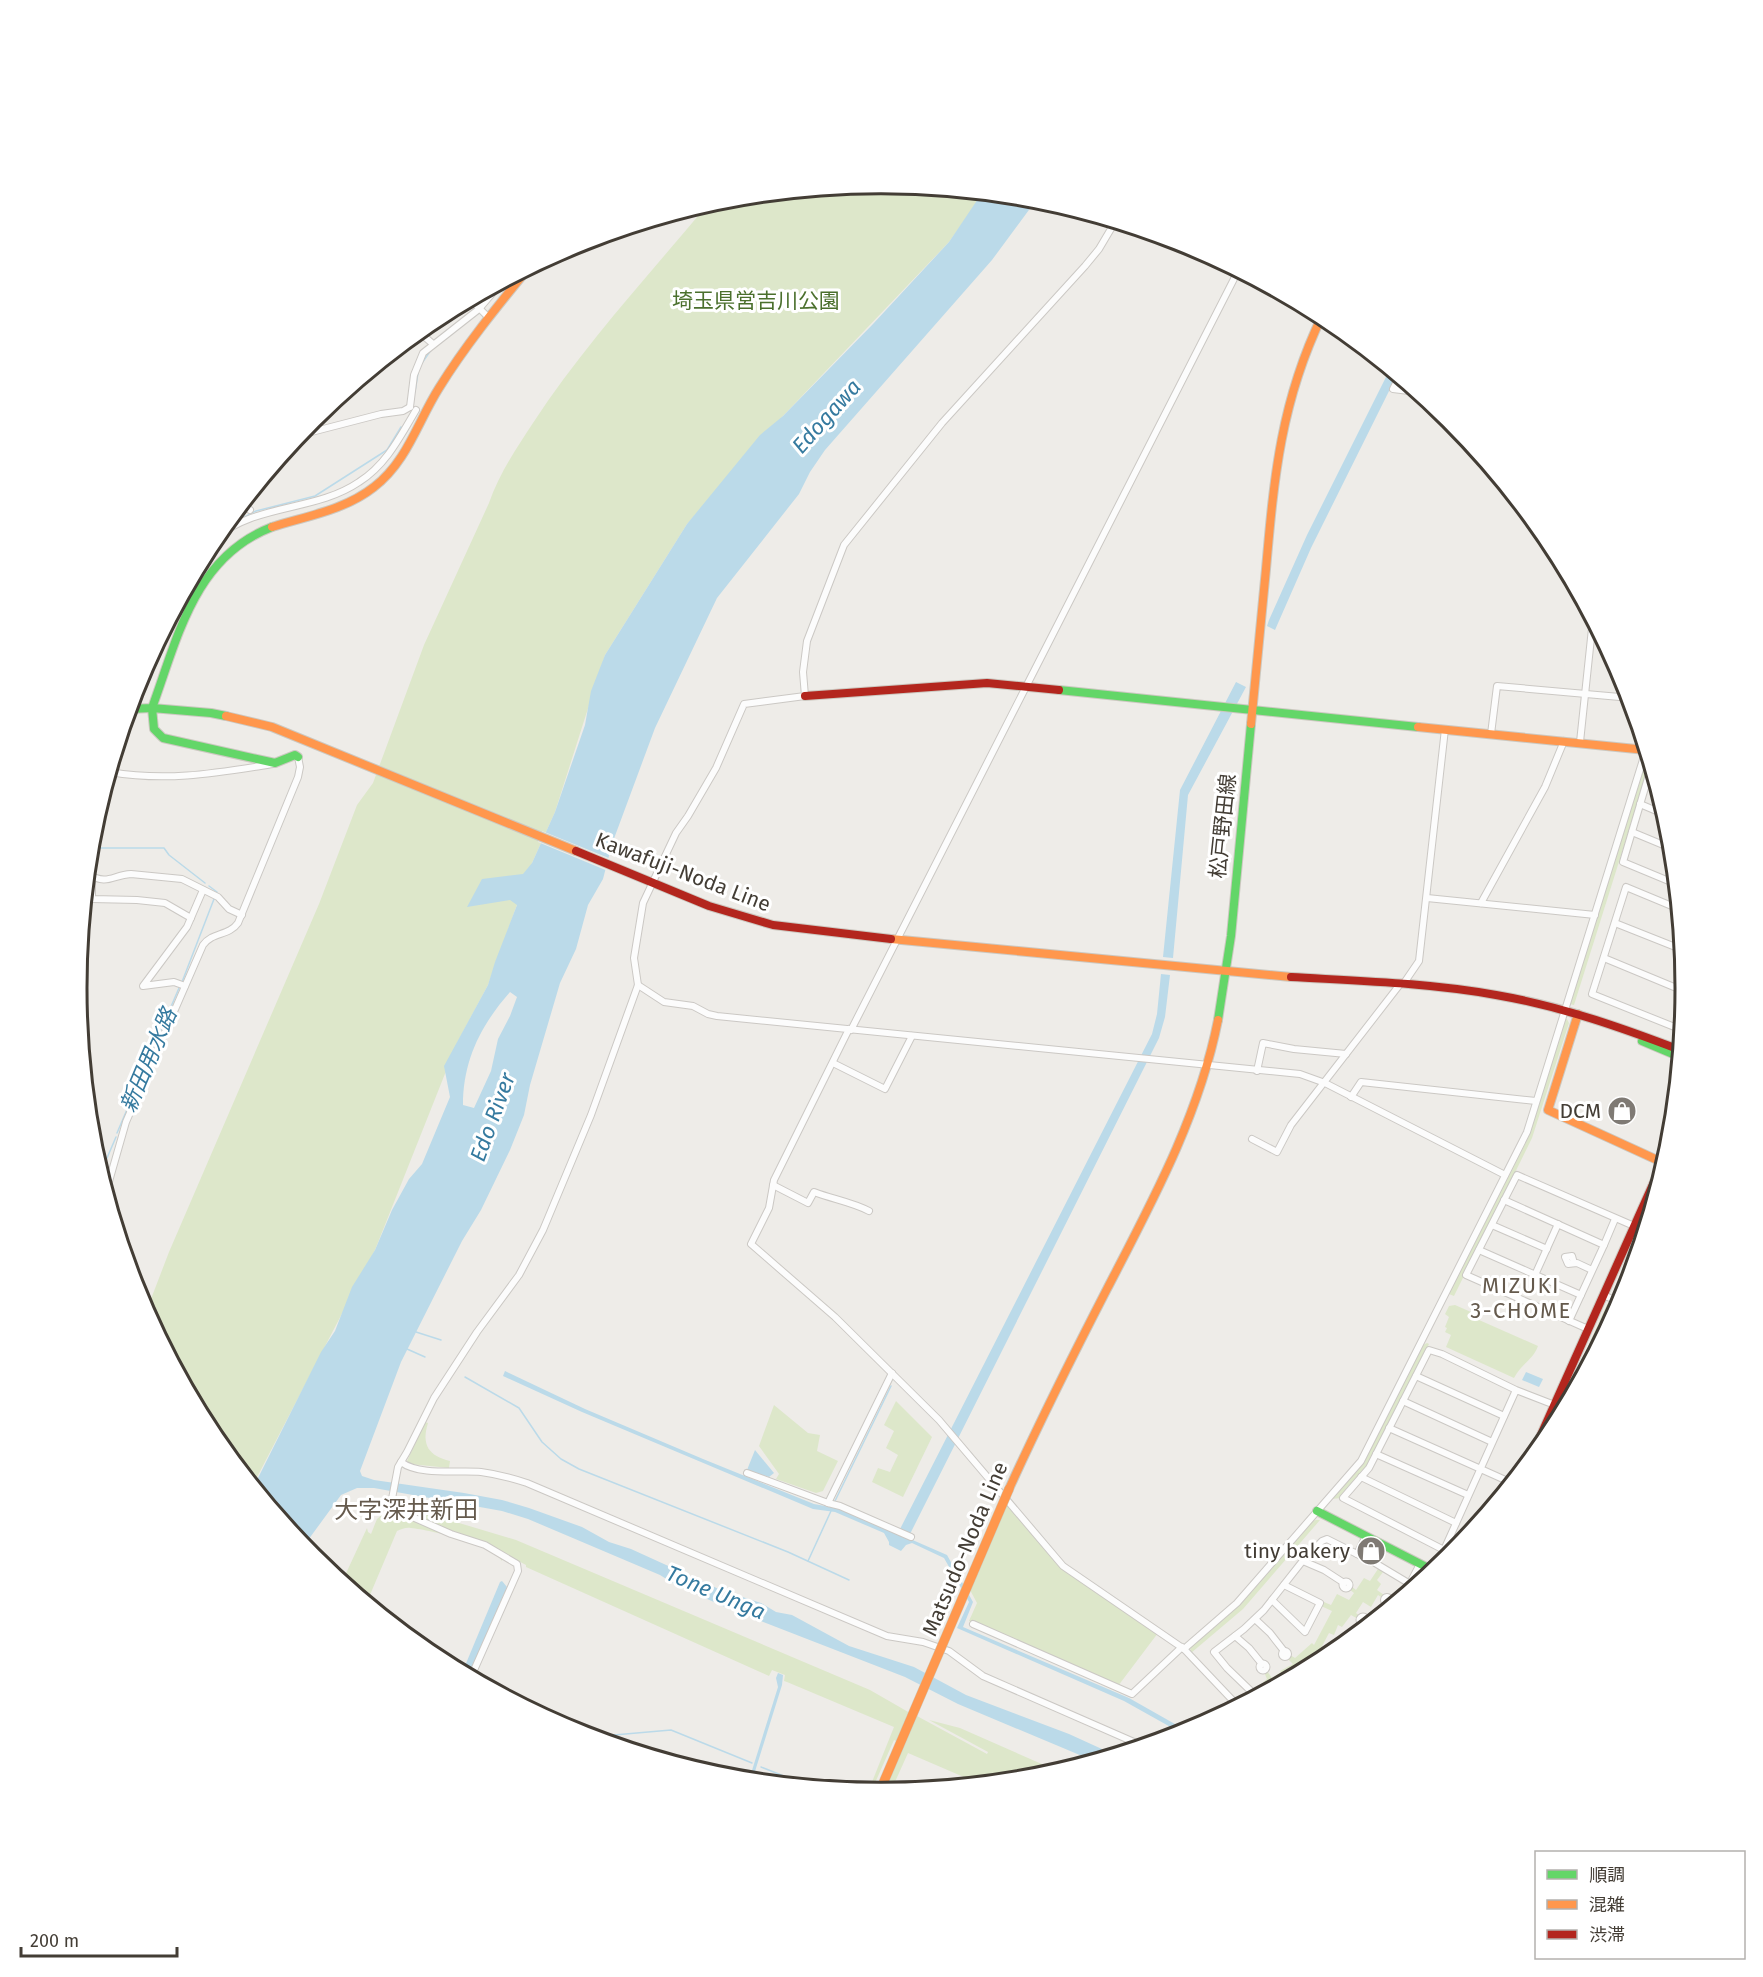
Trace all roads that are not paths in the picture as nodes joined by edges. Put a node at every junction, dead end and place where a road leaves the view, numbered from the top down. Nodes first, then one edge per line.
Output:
1 (1112, 228) edge
2 (1235, 277) edge
3 (516, 283) edge
4 (489, 298) edge
5 (476, 305) edge
6 (479, 309) junction
7 (488, 317) junction
8 (1318, 325) edge
9 (426, 338) edge
10 (433, 344) junction
11 (1396, 383) edge
12 (1404, 390) edge
13 (416, 411) junction
14 (316, 431) edge
15 (238, 523) edge
16 (1592, 632) edge
17 (1026, 686) junction
18 (1585, 694) junction
19 (805, 696) junction
20 (1621, 697) edge
21 (152, 708) junction
22 (138, 709) edge
23 (1253, 710) junction
24 (1445, 729) junction
25 (1491, 734) junction
26 (1564, 741) junction
27 (1580, 742) junction
28 (1639, 749) edge
29 (298, 757) joint
30 (1642, 761) edge
31 (274, 763) junction
32 (117, 773) edge
33 (1648, 779) edge
34 (1640, 804) junction
35 (1655, 811) edge
36 (1632, 832) junction
37 (1663, 845) edge
38 (95, 876) edge
39 (650, 881) junction
40 (1668, 881) edge
41 (203, 890) junction
42 (1427, 898) junction
43 (93, 899) edge
44 (1481, 903) junction
45 (1671, 906) edge
46 (242, 915) junction
47 (1595, 915) junction
48 (191, 918) junction
49 (1615, 923) junction
50 (896, 940) junction
51 (1674, 947) edge
52 (1604, 958) junction
53 (1225, 973) junction
54 (1402, 983) junction
55 (638, 985) junction
56 (185, 986) junction
57 (1676, 988) edge
58 (1564, 1010) junction
59 (1578, 1014) junction
60 (1674, 1027) edge
61 (850, 1030) junction
62 (912, 1036) junction
63 (1673, 1047) edge
64 (1346, 1054) junction
65 (1673, 1054) edge
66 (832, 1063) junction
67 (1207, 1066) junction
68 (1257, 1071) junction
69 (1325, 1083) junction
70 (1351, 1097) junction
71 (1536, 1101) junction
72 (1252, 1139) dead end
73 (1657, 1160) edge
74 (1505, 1175) junction
75 (110, 1177) edge
76 (773, 1185) junction
77 (1648, 1197) edge
78 (1504, 1200) junction
79 (869, 1211) dead end
80 (1615, 1219) junction
81 (1558, 1224) junction
82 (1492, 1225) junction
83 (1634, 1227) junction
84 (1604, 1245) junction
85 (1546, 1249) junction
86 (1479, 1250) junction
87 (1574, 1263) dead end
88 (1592, 1270) junction
89 (1535, 1275) junction
90 (1581, 1295) junction
91 (1604, 1295) junction
92 (1613, 1299) edge
93 (1569, 1321) junction
94 (1588, 1329) junction
95 (892, 1373) junction
96 (1416, 1376) junction
97 (1516, 1390) junction
98 (1403, 1401) junction
99 (1554, 1404) junction
100 (1558, 1406) edge
101 (1504, 1416) junction
102 (1544, 1426) edge
103 (1389, 1428) junction
104 (1492, 1442) junction
105 (1376, 1454) junction
106 (401, 1462) junction
107 (1480, 1468) junction
108 (747, 1473) dead end
109 (1361, 1477) junction
110 (1505, 1480) edge
111 (1468, 1495) junction
112 (828, 1503) junction
113 (1317, 1511) junction
114 (1456, 1523) junction
115 (1366, 1536) junction
116 (911, 1537) dead end
117 (1445, 1548) edge
118 (1443, 1550) edge
119 (1357, 1554) junction
120 (1303, 1561) junction
121 (1420, 1564) junction
122 (1425, 1567) edge
123 (1416, 1575) edge
124 (1344, 1583) dead end
125 (1409, 1583) edge
126 (1284, 1585) junction
127 (1272, 1600) junction
128 (1255, 1619) junction
129 (973, 1624) dead end
130 (1235, 1636) junction
131 (1183, 1648) junction
132 (1284, 1651) dead end
133 (1262, 1664) dead end
134 (474, 1671) edge
135 (1251, 1691) edge
136 (1233, 1701) edge
137 (1134, 1742) edge
138 (883, 1783) edge

1 - 19 street
2 - 17 street
3 - 7 main road
4 - 6 street
5 - 6 street
6 - 7 street
6 - 10 street
7 - 13 main road
8 - 23 main road, 松戸野田線
9 - 10 street
10 - 13 street
11 - 12 street
13 - 14 street
13 - 15 street
13 - 21 main road
16 - 18 street
17 - 19 main road
17 - 23 main road
17 - 50 street
18 - 20 street
18 - 25 street
18 - 27 street
19 - 39 street
21 - 22 main road, Kawafuji-Noda Line
21 - 31 main road
21 - 39 main road, Kawafuji-Noda Line
23 - 24 main road
23 - 53 main road, 松戸野田線
24 - 25 main road
24 - 42 street
25 - 26 main road
26 - 27 main road
26 - 44 street
27 - 28 main road
29 - 31 main road
29 - 46 street
30 - 47 street
31 - 32 street
33 - 34 street
34 - 35 street
34 - 36 street
36 - 37 street
36 - 40 street
38 - 41 street
39 - 50 main road, Kawafuji-Noda Line
39 - 55 street
41 - 46 street
41 - 48 street
42 - 44 street
42 - 54 street
43 - 48 street
44 - 47 street
45 - 49 street
46 - 56 street
47 - 58 street
48 - 56 street
49 - 51 street
49 - 52 street
50 - 53 main road, Kawafuji-Noda Line
50 - 61 street
52 - 57 street
52 - 60 street
53 - 54 main road, Kawafuji-Noda Line
53 - 67 main road, 松戸野田線
54 - 58 main road, Kawafuji-Noda Line
54 - 64 street
55 - 61 street
55 - 106 street
56 - 75 street
58 - 59 main road, Kawafuji-Noda Line
58 - 71 street
59 - 63 main road
59 - 65 main road
59 - 73 main road
61 - 62 street
61 - 66 street
62 - 66 street
62 - 67 street
64 - 68 street
64 - 69 street
66 - 76 street
67 - 68 street
67 - 138 main road, Matsudo-Noda Line, bridge
68 - 69 street
69 - 70 street
69 - 72 street
70 - 71 street
70 - 74 street
71 - 74 street
74 - 113 street
76 - 79 street
76 - 95 street
77 - 83 main road
78 - 80 street
78 - 81 street
78 - 82 street
80 - 83 street
80 - 84 street
81 - 84 street
81 - 85 street
82 - 85 street
82 - 86 street
83 - 91 main road
84 - 88 street
85 - 89 street
86 - 89 street
86 - 93 street
87 - 88 street
88 - 90 street
89 - 90 street
90 - 93 street
91 - 92 street
91 - 94 main road
93 - 94 street
94 - 99 main road
95 - 112 street
95 - 131 street
96 - 97 street
96 - 98 street
96 - 101 street
97 - 99 street
97 - 101 street
98 - 103 street
98 - 104 street
99 - 100 street
99 - 102 main road
101 - 104 street
103 - 105 street
103 - 107 street
104 - 107 street
105 - 109 street
105 - 111 street
106 - 134 street
106 - 137 street
107 - 110 street
107 - 111 street
108 - 112 street
109 - 114 street
109 - 118 street
111 - 114 street
112 - 116 street
113 - 115 main road
113 - 131 street
114 - 117 street
115 - 119 street
115 - 121 main road
119 - 120 street
119 - 125 street
120 - 124 street
120 - 126 street
121 - 122 main road
121 - 123 street
126 - 127 street
126 - 127 street
127 - 128 street
128 - 130 street
128 - 132 street
129 - 131 street
130 - 133 street
130 - 135 street
131 - 136 street

